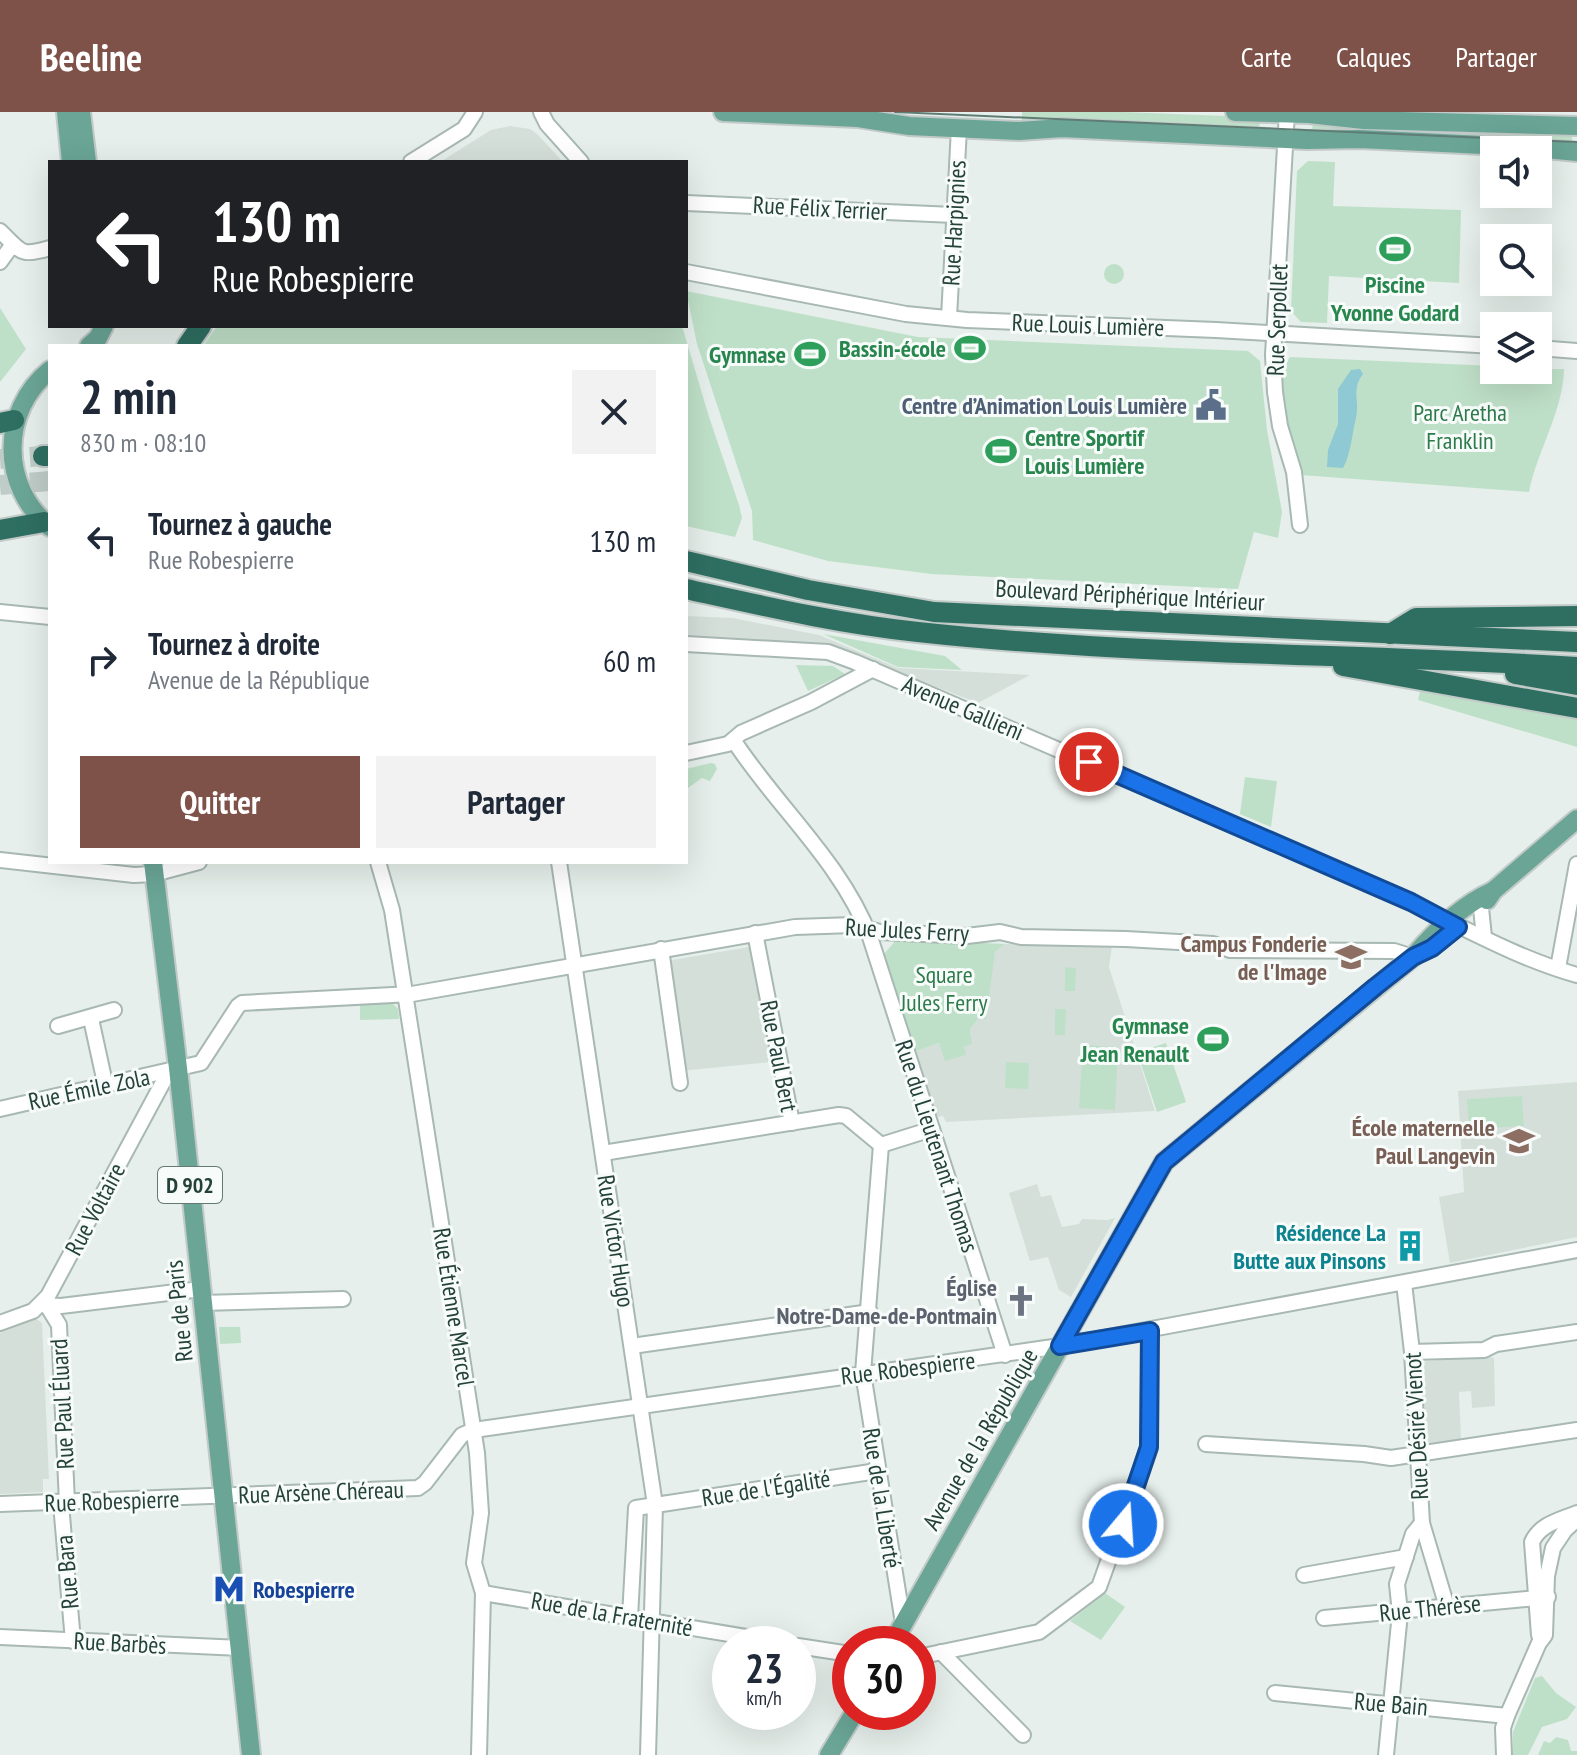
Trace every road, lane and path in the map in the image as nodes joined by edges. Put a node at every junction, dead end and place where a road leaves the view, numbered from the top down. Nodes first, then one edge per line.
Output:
1 (66, 112) edge
2 (81, 112) edge
3 (475, 112) edge
4 (541, 112) edge
5 (723, 112) edge
6 (1235, 112) edge
7 (1287, 112) edge
8 (1577, 126) edge
9 (959, 128) junction
10 (1285, 139) junction
11 (1577, 152) edge
12 (71, 160) edge
13 (87, 160) edge
14 (419, 160) edge
15 (579, 160) edge
16 (688, 203) edge
17 (954, 215) junction
18 (0, 231) edge
19 (13, 244) junction
20 (48, 249) edge
21 (0, 262) edge
22 (688, 272) edge
23 (949, 318) junction
24 (103, 328) edge
25 (1275, 334) junction
26 (91, 344) edge
27 (1480, 345) edge
28 (1552, 349) edge
29 (1577, 351) edge
30 (48, 372) edge
31 (7, 422) edge
32 (47, 524) edge
33 (1300, 525) dead end
34 (0, 530) edge
35 (688, 561) edge
36 (688, 589) edge
37 (0, 612) edge
38 (1577, 616) edge
39 (48, 617) edge
40 (1390, 634) junction
41 (1577, 642) edge
42 (688, 644) edge
43 (1304, 656) junction
44 (1477, 660) junction
45 (1577, 667) edge
46 (873, 669) junction
47 (1577, 685) edge
48 (1577, 708) edge
49 (734, 741) junction
50 (688, 752) edge
51 (1577, 819) edge
52 (1577, 834) edge
53 (1542, 852) junction
54 (0, 860) edge
55 (184, 864) edge
56 (379, 864) edge
57 (559, 864) edge
58 (1577, 864) edge
59 (154, 868) edge
60 (1493, 891) junction
61 (1481, 908) junction
62 (1452, 925) junction
63 (867, 929) junction
64 (755, 933) junction
65 (1484, 937) junction
66 (661, 949) junction
67 (1413, 957) junction
68 (574, 966) junction
69 (1571, 973) edge
70 (404, 995) junction
71 (114, 1010) dead end
72 (91, 1019) junction
73 (58, 1026) dead end
74 (174, 1070) junction
75 (105, 1083) junction
76 (680, 1083) dead end
77 (0, 1109) edge
78 (792, 1123) junction
79 (932, 1129) junction
80 (881, 1145) junction
81 (603, 1153) junction
82 (1577, 1250) edge
83 (1404, 1283) junction
84 (202, 1296) junction
85 (343, 1299) dead end
86 (44, 1306) junction
87 (870, 1312) junction
88 (0, 1323) edge
89 (1150, 1331) junction
90 (1577, 1332) edge
91 (632, 1346) junction
92 (1060, 1346) junction
93 (1412, 1352) junction
94 (1005, 1355) junction
95 (863, 1373) junction
96 (640, 1406) junction
97 (473, 1423) junction
98 (1577, 1430) edge
99 (1206, 1444) dead end
100 (1417, 1455) junction
101 (877, 1471) junction
102 (224, 1496) junction
103 (64, 1503) junction
104 (0, 1504) edge
105 (655, 1505) junction
106 (1577, 1513) edge
107 (1577, 1519) edge
108 (1422, 1523) junction
109 (1406, 1557) junction
110 (1304, 1575) dead end
111 (483, 1593) junction
112 (1542, 1597) junction
113 (1447, 1607) junction
114 (1400, 1613) junction
115 (630, 1617) junction
116 (1324, 1618) dead end
117 (652, 1621) junction
118 (903, 1623) junction
119 (901, 1626) edge
120 (712, 1631) edge
121 (0, 1637) edge
122 (73, 1641) junction
123 (241, 1648) junction
124 (941, 1652) junction
125 (936, 1653) edge
126 (1275, 1693) dead end
127 (1393, 1705) junction
128 (1507, 1716) junction
129 (844, 1730) edge
130 (1023, 1735) dead end
131 (251, 1755) edge
132 (479, 1755) edge
133 (648, 1755) edge
134 (829, 1755) edge
135 (1386, 1755) edge
136 (1504, 1755) edge

1 - 12 main road
2 - 13 main road
3 - 14 street
4 - 15 street
5 - 9 main road
6 - 7 main road
7 - 8 main road
7 - 10 street, Rue Serpollet
9 - 10 main road
9 - 17 street, Rue Harpignies
10 - 11 main road
10 - 25 street, Rue Serpollet
16 - 17 street, Rue Félix Terrier
17 - 23 street, Rue Harpignies
18 - 19 street
19 - 20 street
19 - 21 street
22 - 23 street, Rue Louis Lumière
23 - 25 street, Rue Louis Lumière
24 - 26 main road
25 - 27 street, Rue Louis Lumière
25 - 33 street, Rue Serpollet
28 - 29 street
30 - 31 main road
31 - 32 main road
32 - 34 highway
35 - 40 highway, Boulevard Périphérique Intérieur
36 - 43 highway
37 - 39 street
38 - 40 highway
40 - 41 highway, Boulevard Périphérique Intérieur
42 - 46 street, Avenue Gallieni
43 - 44 highway
43 - 48 highway
44 - 45 highway
44 - 47 highway
46 - 49 street
46 - 62 street, Avenue Gallieni
49 - 50 street
49 - 63 street, Rue du Lieutenant Thomas
51 - 53 main road, Avenue de la République
52 - 53 main road, Avenue de la République
53 - 60 main road, Avenue de la République
54 - 59 street
55 - 59 street
56 - 70 street, Rue Étienne Marcel
57 - 68 street, Rue Victor Hugo
58 - 69 street
59 - 74 main road, Rue de Paris / D 902
60 - 61 main road, Avenue de la République
60 - 62 main road, Avenue de la République
61 - 62 main road, Avenue de la République
61 - 65 street
62 - 65 street, Avenue Gallieni
62 - 67 main road, Avenue de la République
63 - 64 street, Rue Jules Ferry
63 - 67 street, Rue Jules Ferry
63 - 79 street, Rue du Lieutenant Thomas
64 - 66 street, Rue Jules Ferry
64 - 78 street, Rue Paul Bert
65 - 69 street, Avenue Gallieni
66 - 68 street, Rue Jules Ferry
66 - 76 street
67 - 92 main road, Avenue de la République
68 - 70 street, Rue Jules Ferry
68 - 81 street, Rue Victor Hugo
70 - 74 street
70 - 97 street, Rue Étienne Marcel
71 - 72 street
72 - 73 street
72 - 75 street
74 - 75 street, Rue Émile Zola
74 - 84 main road, Rue de Paris / D 902
74 - 86 street, Rue Voltaire
75 - 77 street, Rue Émile Zola
78 - 80 street, Rue Paul Bert
78 - 81 street
79 - 80 street
79 - 94 street, Rue du Lieutenant Thomas
80 - 87 street, Rue de la Liberté
81 - 91 street, Rue Victor Hugo
82 - 83 street, Rue Robespierre
83 - 89 street, Rue Robespierre
83 - 93 street, Rue Désiré Vienot
84 - 85 street
84 - 86 street
84 - 102 main road, Rue de Paris / D 902
86 - 88 street
86 - 103 street, Rue Paul Éluard
87 - 91 street
87 - 95 street, Rue de la Liberté
89 - 92 street, Rue Robespierre
89 - 124 street
90 - 93 street
91 - 96 street, Rue Victor Hugo
92 - 94 street, Rue Robespierre
92 - 118 main road, Avenue de la République
93 - 100 street, Rue Désiré Vienot
94 - 95 street, Rue Robespierre
95 - 96 street, Rue Robespierre
95 - 101 street, Rue de la Liberté
96 - 97 street, Rue Robespierre
96 - 105 street, Rue Victor Hugo
97 - 102 street, Rue Arsène Chéreau
97 - 111 street, Rue Étienne Marcel
98 - 100 street
99 - 100 street
100 - 108 street, Rue Désiré Vienot
101 - 105 street, Rue de l'Égalité
101 - 118 street, Rue de la Liberté
102 - 103 street, Rue Robespierre
102 - 123 main road, Rue de Paris / D 902
103 - 104 street, Rue Robespierre
103 - 122 street, Rue Bara
105 - 115 street
105 - 117 street, Rue Victor Hugo
106 - 112 street
107 - 112 street
108 - 109 street, Rue Désiré Vienot
108 - 113 street
109 - 110 street
109 - 114 street, Rue Désiré Vienot
111 - 115 street, Rue de la Fraternité
111 - 132 street, Rue Étienne Marcel
112 - 113 street, Rue Thérèse
112 - 128 street
113 - 114 street, Rue Thérèse
114 - 116 street, Rue Thérèse
114 - 127 street, Rue Désiré Vienot
115 - 117 street, Rue de la Fraternité
117 - 120 street, Rue de la Fraternité
117 - 133 street, Rue Victor Hugo
118 - 119 main road, Avenue de la République
121 - 122 street, Rue Barbès
122 - 123 street, Rue Barbès
123 - 131 main road, Rue de Paris / D 902
124 - 125 street
124 - 130 street
126 - 127 street, Rue Bain
127 - 128 street, Rue Bain
127 - 135 street, Rue Désiré Vienot
128 - 136 street
129 - 134 main road

